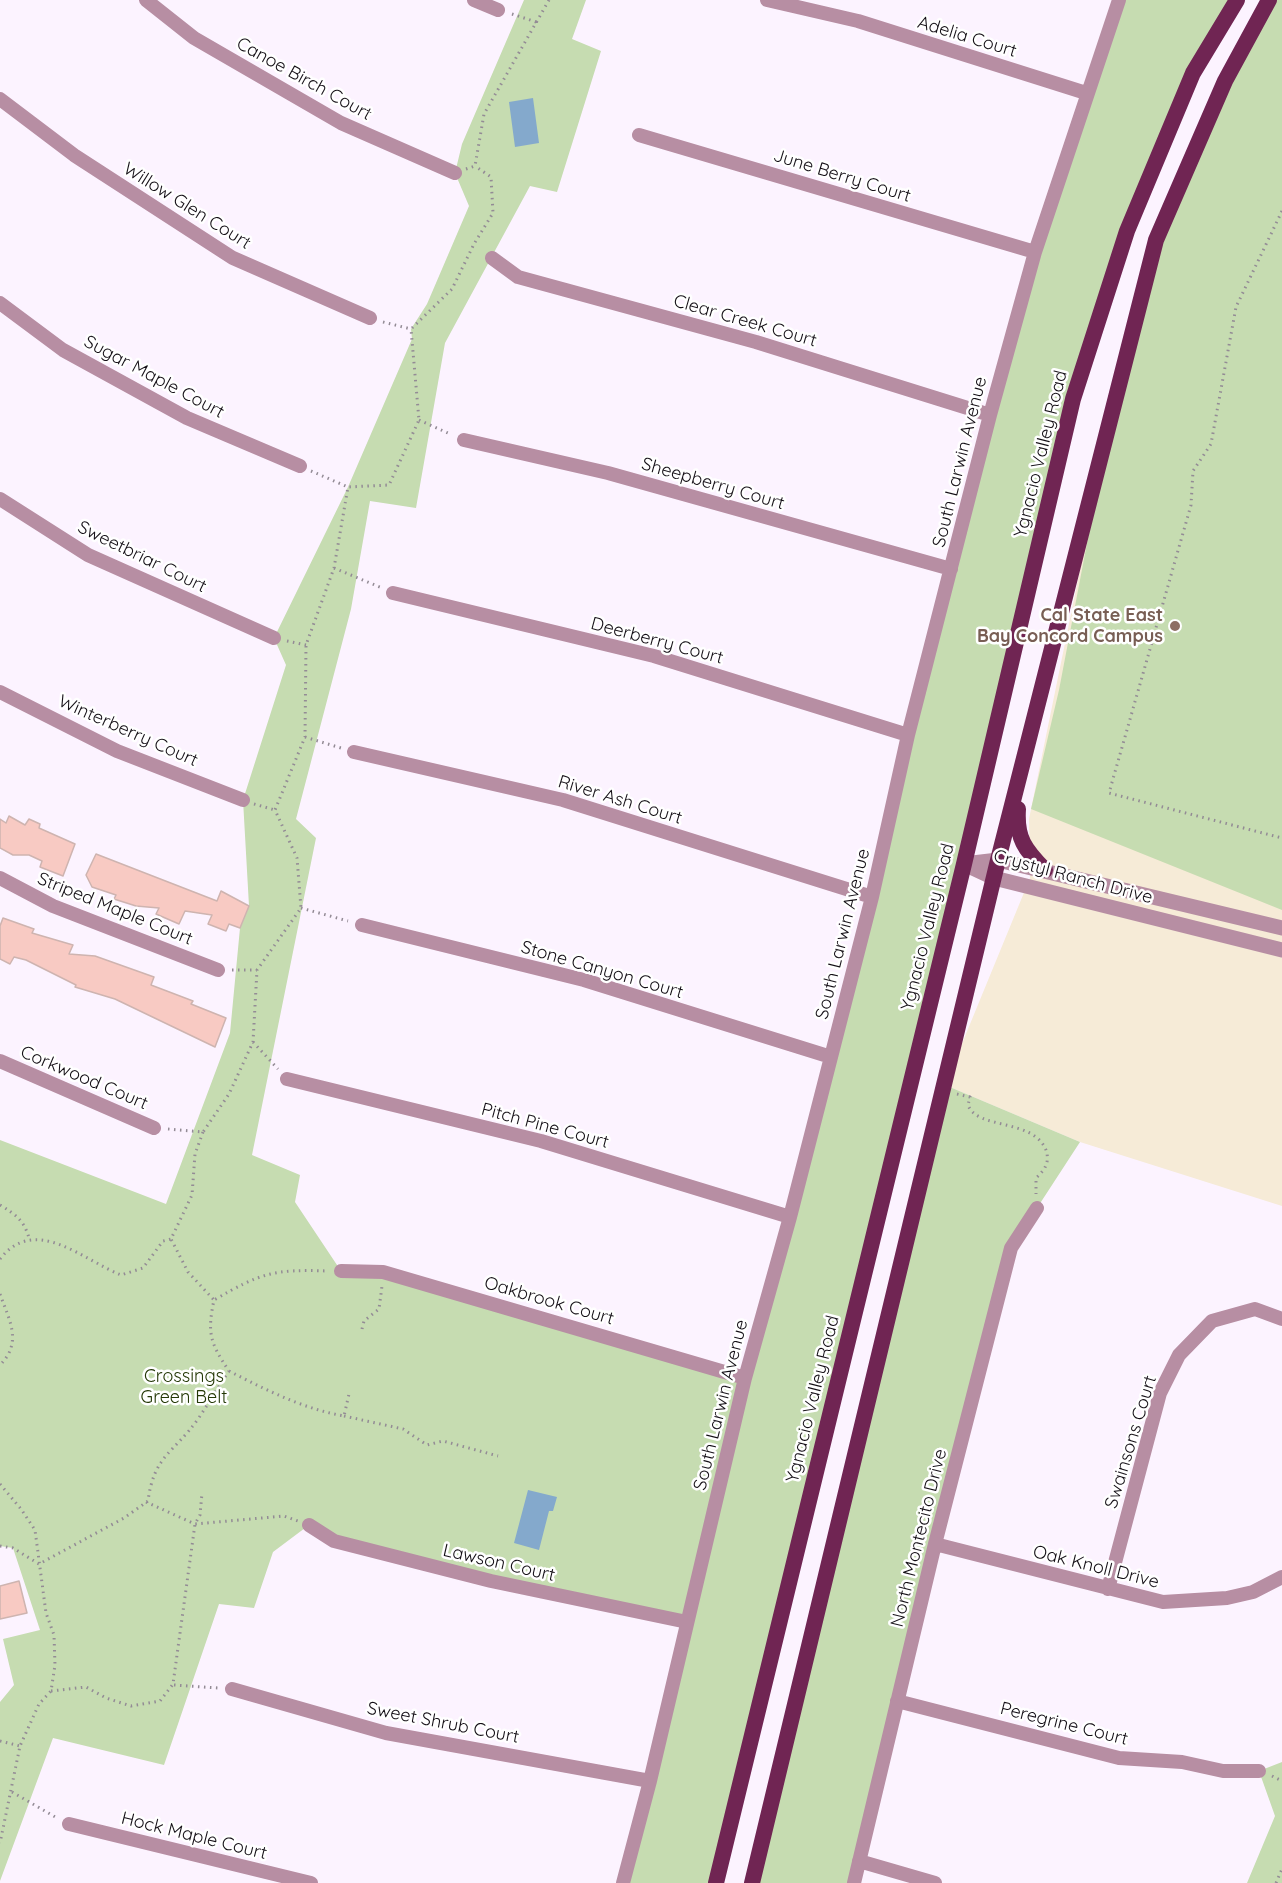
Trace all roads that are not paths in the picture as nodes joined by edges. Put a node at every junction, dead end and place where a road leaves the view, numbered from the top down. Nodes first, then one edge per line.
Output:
1 (146, 0) edge
2 (474, 0) edge
3 (767, 0) edge
4 (1119, 0) edge
5 (1237, 0) edge
6 (1269, 0) edge
7 (498, 10) road end
8 (1086, 93) junction
9 (0, 99) edge
10 (639, 135) dead end
11 (455, 173) road end
12 (1035, 252) junction
13 (492, 258) dead end
14 (0, 303) edge
15 (370, 318) road end
16 (990, 415) junction
17 (464, 440) road end
18 (300, 466) road end
19 (0, 499) edge
20 (951, 569) junction
21 (393, 592) road end
22 (274, 638) road end
23 (0, 692) edge
24 (908, 735) junction
25 (354, 752) road end
26 (1018, 781) junction
27 (243, 800) road end
28 (998, 860) junction
29 (963, 864) junction
30 (1045, 870) junction
31 (994, 878) junction
32 (0, 879) edge
33 (872, 897) junction
34 (362, 925) road end
35 (1282, 928) edge
36 (1282, 950) edge
37 (218, 970) road end
38 (831, 1057) junction
39 (0, 1061) edge
40 (287, 1079) road end
41 (154, 1128) road end
42 (1036, 1208) road end
43 (790, 1217) junction
44 (341, 1271) road end
45 (1282, 1319) edge
46 (745, 1378) junction
47 (309, 1525) road end
48 (935, 1544) junction
49 (1282, 1578) edge
50 (1108, 1588) junction
51 (687, 1622) junction
52 (232, 1689) road end
53 (897, 1701) junction
54 (1259, 1771) dead end
55 (650, 1781) junction
56 (69, 1824) road end
57 (859, 1861) junction
58 (310, 1883) edge
59 (623, 1883) edge
60 (716, 1883) edge
61 (752, 1883) edge
62 (854, 1883) edge
63 (935, 1883) edge

1 - 11 street, Canoe Birch Court
2 - 7 street
3 - 8 street, Adelia Court
4 - 8 street, South Larwin Avenue
5 - 29 highway, Ygnacio Valley Road
6 - 26 highway
8 - 12 street, South Larwin Avenue
9 - 15 street, Willow Glen Court
10 - 12 street, June Berry Court
12 - 16 street, South Larwin Avenue
13 - 16 street, Clear Creek Court
14 - 18 street, Sugar Maple Court
16 - 20 street, South Larwin Avenue
17 - 20 street, Sheepberry Court
19 - 22 street, Sweetbriar Court
20 - 24 street, South Larwin Avenue
21 - 24 street, Deerberry Court
23 - 27 street, Winterberry Court
24 - 33 street, South Larwin Avenue
25 - 33 street, River Ash Court
26 - 28 highway
26 - 30 highway
28 - 29 street, Crystyl Ranch Drive
28 - 30 street, Crystyl Ranch Drive
28 - 31 highway
29 - 31 street, Crystyl Ranch Drive
29 - 60 highway, Ygnacio Valley Road
30 - 35 street, Crystyl Ranch Drive
31 - 36 street, Crystyl Ranch Drive
31 - 61 highway
32 - 37 street, Striped Maple Court
33 - 38 street, South Larwin Avenue
34 - 38 street, Stone Canyon Court
38 - 43 street, South Larwin Avenue
39 - 41 street, Corkwood Court
40 - 43 street, Pitch Pine Court
42 - 48 street, North Montecito Drive
43 - 46 street, South Larwin Avenue
44 - 46 street, Oakbrook Court
45 - 50 street, Swainsons Court
46 - 51 street, South Larwin Avenue
47 - 51 street, Lawson Court
48 - 50 street, Oak Knoll Drive
48 - 53 street, North Montecito Drive
49 - 50 street, Oak Knoll Drive
51 - 55 street, South Larwin Avenue
52 - 55 street, Sweet Shrub Court
53 - 54 street, Peregrine Court
53 - 57 street, North Montecito Drive
55 - 59 street, South Larwin Avenue
56 - 58 street, Hock Maple Court
57 - 62 street, North Montecito Drive
57 - 63 street

